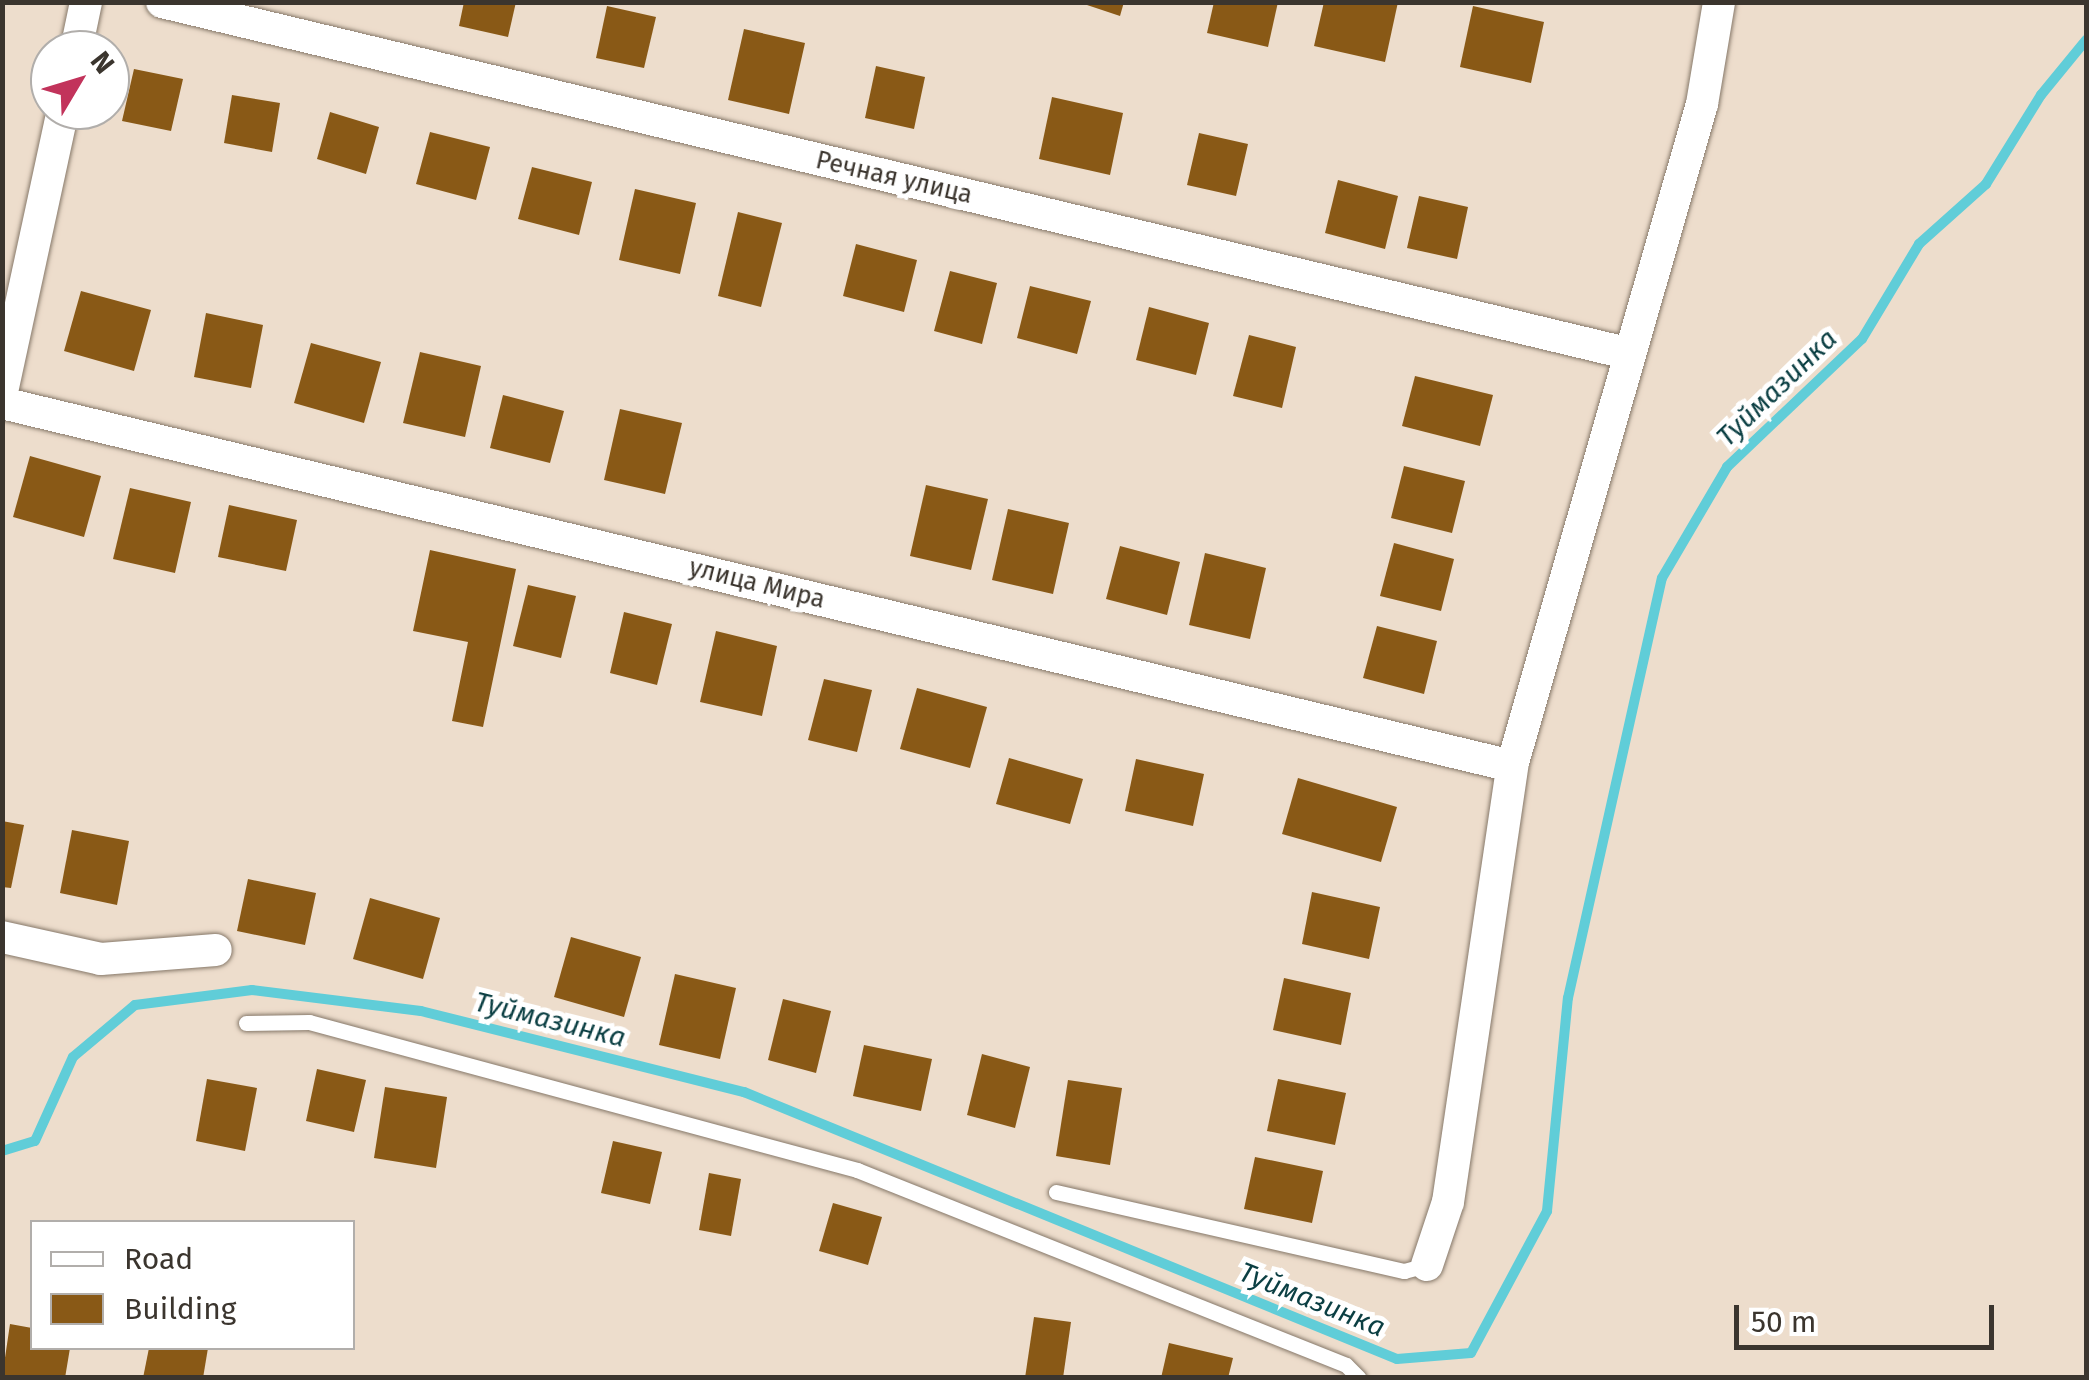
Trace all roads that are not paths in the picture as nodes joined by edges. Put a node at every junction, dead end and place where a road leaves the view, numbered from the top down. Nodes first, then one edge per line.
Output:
1 (86, 2) edge
2 (162, 2) edge
3 (1719, 2) edge
4 (80, 30) edge
5 (59, 130) edge
6 (1626, 353) junction
7 (2, 392) edge
8 (2, 402) edge
9 (1512, 766) junction
10 (2, 937) edge
11 (216, 950) dead end
12 (246, 1023) dead end
13 (1056, 1192) dead end
14 (1427, 1265) joint
15 (1360, 1378) edge

1 - 4 street
2 - 6 street, Речная улица
3 - 6 street
5 - 7 street
6 - 9 street
8 - 9 street, улица Мира
9 - 14 street
10 - 11 street
12 - 15 lane
13 - 14 lane

